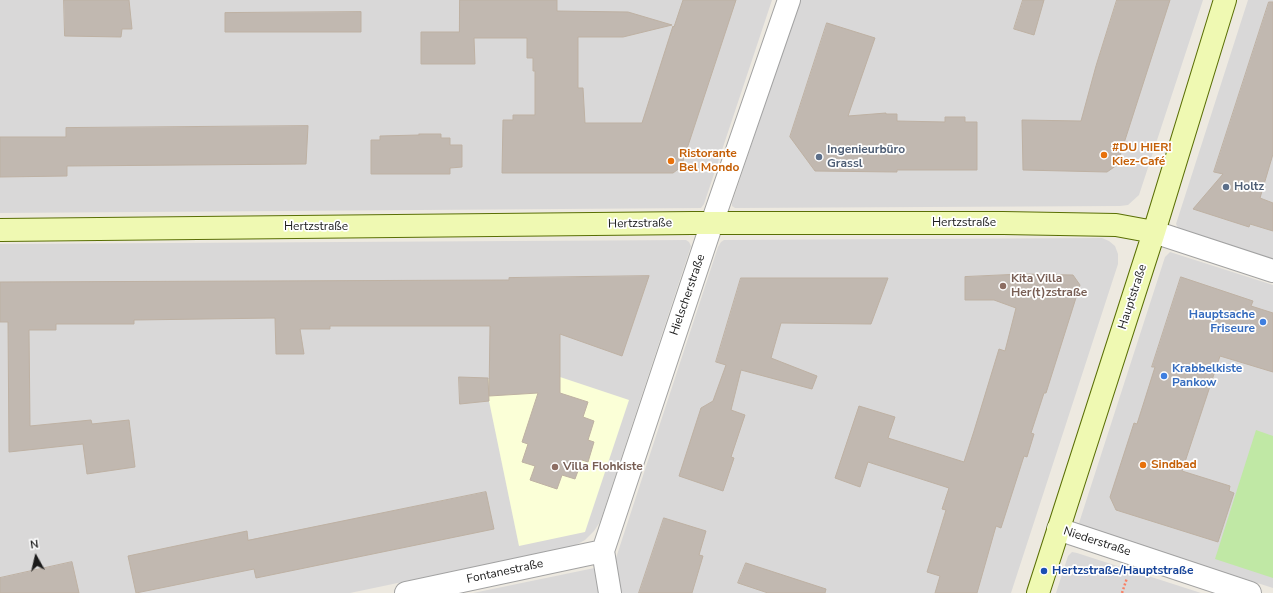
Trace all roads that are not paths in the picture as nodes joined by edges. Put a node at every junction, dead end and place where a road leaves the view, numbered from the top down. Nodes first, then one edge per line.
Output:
1 (788, 0) edge
2 (1225, 0) edge
3 (712, 223) junction
4 (0, 230) edge
5 (1154, 232) junction
6 (1273, 271) edge
7 (1058, 529) junction
8 (603, 551) junction
9 (406, 593) edge
10 (610, 593) edge
11 (1038, 593) edge
12 (1250, 593) edge

1 - 3 street, Hielscherstraße
2 - 5 street, Hauptstraße
3 - 4 street, Hertzstraße
3 - 5 street, Hertzstraße
3 - 8 street, Hielscherstraße
5 - 6 street, Hertzstraße
5 - 7 street, Hauptstraße
7 - 11 street, Hauptstraße
7 - 12 street, Niederstraße
8 - 9 street, Fontanestraße
8 - 10 street, Hielscherstraße

